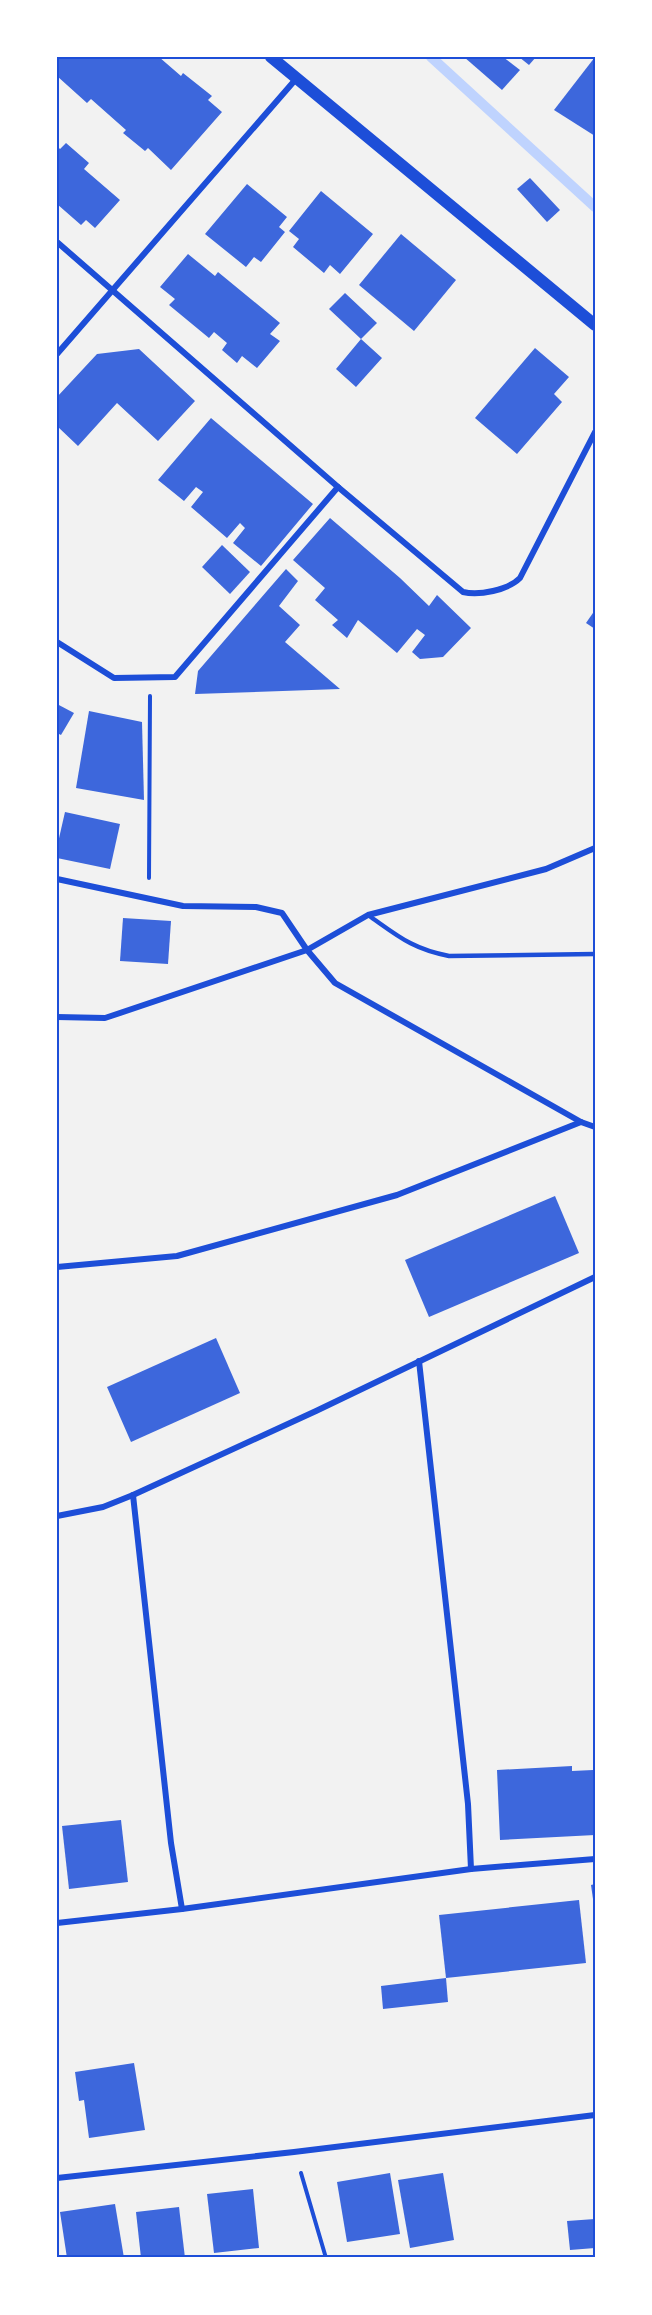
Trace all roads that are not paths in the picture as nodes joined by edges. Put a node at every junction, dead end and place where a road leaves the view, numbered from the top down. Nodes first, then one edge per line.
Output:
1 (271, 57) edge
2 (296, 79) junction
3 (57, 242) edge
4 (114, 291) junction
5 (595, 326) edge
6 (57, 354) edge
7 (595, 432) edge
8 (338, 487) junction
9 (57, 642) edge
10 (595, 848) edge
11 (57, 879) edge
12 (368, 915) junction
13 (307, 950) junction
14 (595, 954) edge
15 (57, 1017) edge
16 (581, 1122) junction
17 (595, 1127) edge
18 (57, 1267) edge
19 (595, 1277) edge
20 (419, 1361) junction
21 (133, 1495) junction
22 (57, 1516) edge
23 (595, 1859) edge
24 (471, 1869) junction
25 (182, 1909) junction
26 (57, 1923) edge
27 (595, 2115) edge
28 (57, 2178) edge

1 - 2 main road
2 - 4 street
2 - 5 main road
3 - 4 street
4 - 6 street
4 - 8 street
7 - 8 street
8 - 9 street
10 - 12 street
11 - 13 street
12 - 13 street
12 - 14 lane
13 - 15 street
13 - 16 street
16 - 17 street
16 - 18 street
19 - 20 street
20 - 21 street
20 - 24 street
21 - 22 street
21 - 25 street
23 - 24 street
24 - 25 street
25 - 26 street
27 - 28 street

